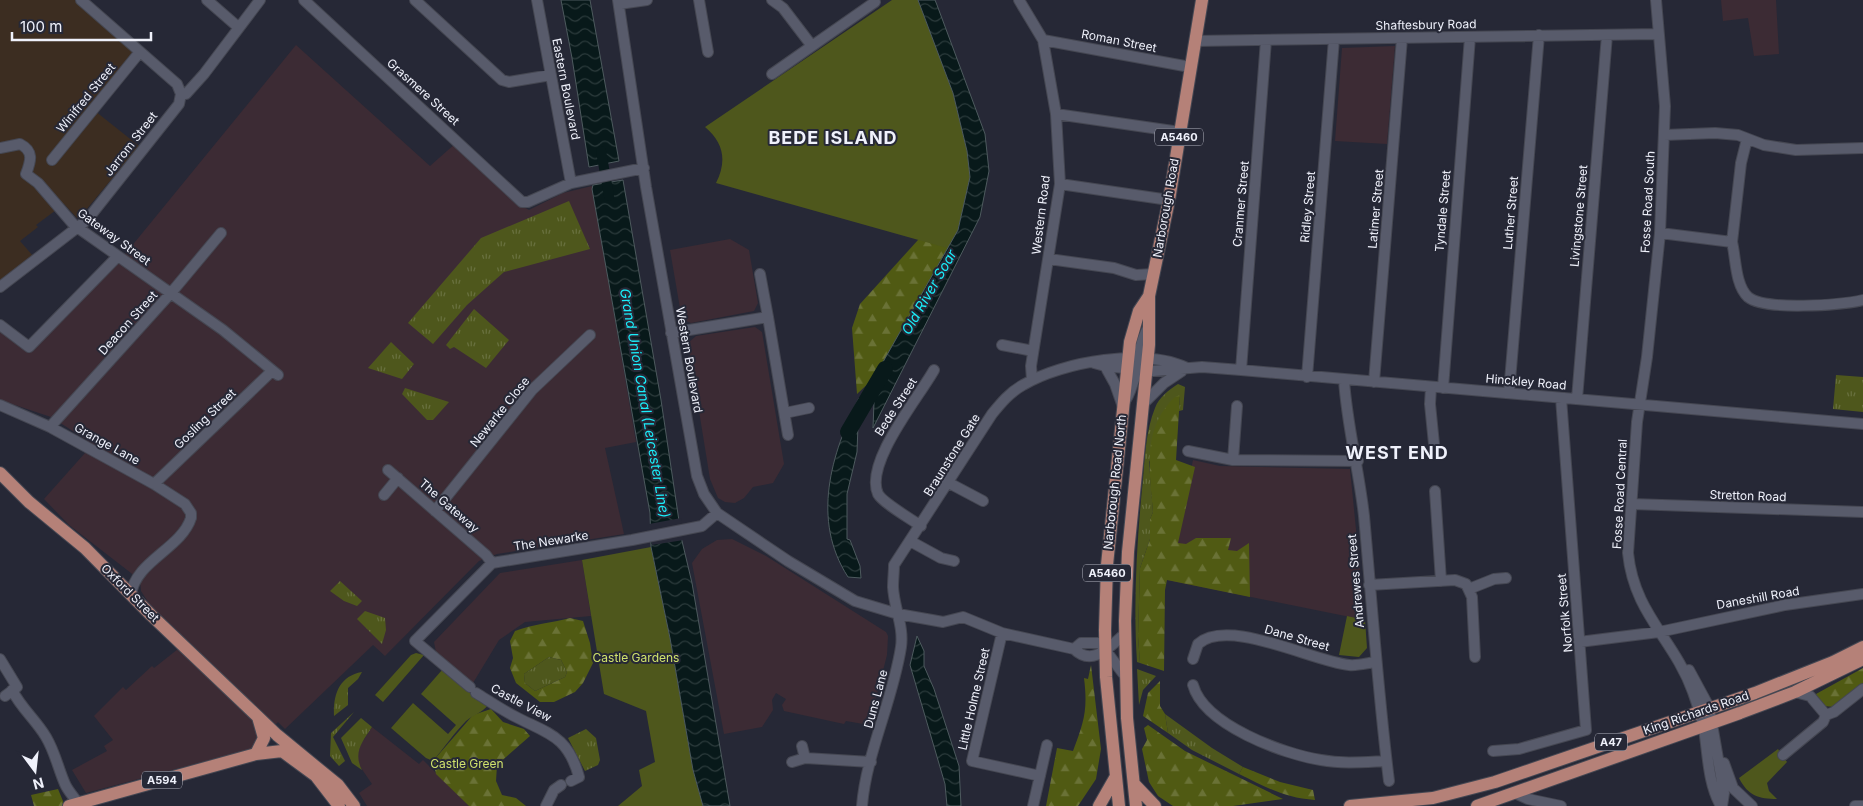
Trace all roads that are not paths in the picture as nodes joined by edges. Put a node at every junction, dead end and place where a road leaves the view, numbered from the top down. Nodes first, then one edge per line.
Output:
1 (81, 0) edge
2 (207, 0) edge
3 (260, 0) edge
4 (304, 0) edge
5 (415, 0) edge
6 (537, 0) edge
7 (647, 0) edge
8 (699, 0) edge
9 (772, 0) edge
10 (1019, 0) edge
11 (1202, 0) edge
12 (1656, 0) edge
13 (618, 2) edge
14 (876, 2) dead end
15 (238, 27) junction
16 (1658, 34) junction
17 (1539, 35) junction
18 (1607, 35) junction
19 (1470, 37) junction
20 (1402, 38) junction
21 (1334, 39) junction
22 (1043, 40) junction
23 (1266, 40) junction
24 (1195, 41) junction
25 (812, 46) junction
26 (708, 52) dead end
27 (139, 53) junction
28 (1190, 67) junction
29 (551, 74) junction
30 (772, 74) dead end
31 (181, 94) junction
32 (1056, 114) junction
33 (1180, 132) junction
34 (1664, 135) junction
35 (1747, 139) junction
36 (0, 148) edge
37 (1863, 148) edge
38 (52, 160) dead end
39 (644, 168) junction
40 (571, 183) junction
41 (1060, 184) junction
42 (1169, 200) junction
43 (78, 228) junction
44 (221, 233) dead end
45 (1660, 233) junction
46 (1732, 242) junction
47 (118, 256) junction
48 (1049, 259) junction
49 (760, 274) dead end
50 (1154, 274) junction
51 (0, 287) edge
52 (172, 293) junction
53 (1149, 296) junction
54 (1863, 300) edge
55 (768, 317) junction
56 (0, 325) edge
57 (671, 334) junction
58 (590, 335) dead end
59 (1002, 345) dead end
60 (1033, 351) junction
61 (1094, 363) junction
62 (1137, 364) junction
63 (1105, 366) junction
64 (1188, 368) junction
65 (934, 370) dead end
66 (1241, 370) junction
67 (1307, 377) junction
68 (1032, 380) junction
69 (1344, 380) junction
70 (1374, 382) junction
71 (1431, 387) junction
72 (1442, 388) junction
73 (1509, 393) junction
74 (1561, 398) junction
75 (1577, 399) junction
76 (1640, 404) junction
77 (0, 405) edge
78 (1123, 405) junction
79 (1142, 406) junction
80 (1237, 406) dead end
81 (809, 408) dead end
82 (784, 413) junction
83 (1863, 424) edge
84 (50, 427) junction
85 (788, 435) dead end
86 (1188, 450) dead end
87 (1435, 454) dead end
88 (1233, 460) junction
89 (1358, 461) junction
90 (388, 470) dead end
91 (0, 473) edge
92 (398, 478) junction
93 (154, 484) junction
94 (949, 484) junction
95 (1434, 491) dead end
96 (384, 495) dead end
97 (983, 501) dead end
98 (1632, 504) junction
99 (436, 511) junction
100 (1863, 512) edge
101 (717, 513) junction
102 (921, 526) junction
103 (910, 541) junction
104 (954, 561) dead end
105 (492, 563) junction
106 (1506, 578) dead end
107 (1441, 581) junction
108 (1369, 585) junction
109 (1469, 589) junction
110 (1863, 594) edge
111 (131, 595) junction
112 (898, 614) junction
113 (1659, 632) junction
114 (1002, 633) junction
115 (1126, 633) junction
116 (1579, 642) junction
117 (1863, 647) edge
118 (1105, 650) junction
119 (1475, 657) dead end
120 (0, 659) edge
121 (1194, 659) dead end
122 (1863, 659) edge
123 (1376, 662) junction
124 (1125, 676) junction
125 (1863, 689) edge
126 (1192, 692) dead end
127 (1795, 692) junction
128 (1704, 709) junction
129 (1826, 715) junction
130 (258, 716) junction
131 (1708, 724) junction
132 (1715, 736) junction
133 (1047, 745) dead end
134 (802, 746) dead end
135 (1493, 751) dead end
136 (256, 754) junction
137 (1783, 755) dead end
138 (805, 758) junction
139 (1386, 761) junction
140 (792, 762) dead end
141 (871, 762) junction
142 (1040, 776) junction
143 (1115, 778) junction
144 (571, 781) dead end
145 (1389, 781) dead end
146 (1495, 782) junction
147 (561, 785) dead end
148 (1135, 785) junction
149 (866, 789) junction
150 (329, 790) junction
151 (1515, 793) junction
152 (74, 805) edge
153 (332, 806) edge
154 (339, 806) edge
155 (354, 806) edge
156 (546, 806) edge
157 (862, 806) edge
158 (870, 806) edge
159 (1033, 806) edge
160 (1099, 806) edge
161 (1119, 806) edge
162 (1136, 806) edge
163 (1155, 806) edge
164 (1350, 806) edge
165 (1477, 806) edge
166 (1561, 806) edge
167 (1722, 806) edge
168 (1752, 806) edge
169 (1855, 806) edge
170 (1863, 806) edge

1 - 27 street
2 - 15 street
3 - 15 street, Jarrom Street
4 - 40 street, Grasmere Street
5 - 29 street
6 - 29 street, Eastern Boulevard
7 - 13 street
8 - 26 street
9 - 25 street
10 - 22 street, Western Road
11 - 24 main road, Narborough Road / A5460
12 - 16 street, Fosse Road South
13 - 39 street, Western Boulevard
14 - 25 street
15 - 31 street, Jarrom Street
16 - 18 street, Shaftesbury Road
16 - 34 street, Fosse Road South
17 - 18 street, Shaftesbury Road
17 - 19 street, Shaftesbury Road
17 - 73 street, Luther Street
18 - 75 street, Livingstone Street
19 - 20 street, Shaftesbury Road
19 - 72 street, Tyndale Street
20 - 21 street, Shaftesbury Road
20 - 70 street, Latimer Street
21 - 23 street, Shaftesbury Road
21 - 67 street, Ridley Street
22 - 28 street, Roman Street
22 - 32 street, Western Road
23 - 24 street, Shaftesbury Road
23 - 66 street, Cranmer Street
24 - 28 main road, Narborough Road / A5460
25 - 30 street
27 - 31 street
27 - 38 street, Winifred Street
28 - 33 main road, Narborough Road / A5460
29 - 40 street, Eastern Boulevard
31 - 43 street, Jarrom Street
32 - 33 street
32 - 41 street, Western Road
33 - 42 main road, Narborough Road / A5460
34 - 35 street
34 - 45 street, Fosse Road South
35 - 37 street
35 - 46 street
36 - 43 street, Gateway Street
39 - 40 street
39 - 57 street, Western Boulevard
41 - 42 street
41 - 48 street, Western Road
42 - 50 main road, Narborough Road / A5460
43 - 47 street, Gateway Street
43 - 51 street, Jarrom Street
44 - 52 street, Deacon Street
45 - 46 street
45 - 76 street, Fosse Road South
46 - 54 street
47 - 52 street, Gateway Street
47 - 56 street
48 - 50 street
48 - 60 street, Western Road
49 - 55 street
50 - 53 main road, Narborough Road / A5460
52 - 84 street, Deacon Street
52 - 93 street, Gosling Street
53 - 62 main road, Narborough Road / A5460
53 - 62 main road, Narborough Road / A5460
55 - 57 street
55 - 82 street
57 - 101 street, Western Boulevard
58 - 99 street, Newarke Close
59 - 60 street
60 - 68 street, Western Road
61 - 62 street, Braunstone Gate
61 - 63 street, Braunstone Gate
61 - 68 street, Braunstone Gate
62 - 63 street, Braunstone Gate
62 - 64 street, Hinckley Road
62 - 78 main road, Narborough Road North / A5460
62 - 79 main road, Narborough Road North / A5460
63 - 78 street, A5460
64 - 66 street, Hinckley Road
64 - 79 street
65 - 102 street, Bede Street
66 - 67 street, Hinckley Road
67 - 69 street, Hinckley Road
68 - 94 street, Braunstone Gate
69 - 70 street, Hinckley Road
69 - 89 street, Andrewes Street
70 - 71 street, Hinckley Road
71 - 72 street, Hinckley Road
71 - 87 street
72 - 73 street, Hinckley Road
73 - 74 street, Hinckley Road
74 - 75 street, Hinckley Road
74 - 116 street, Norfolk Street
75 - 76 street, Hinckley Road
76 - 83 street, Hinckley Road
76 - 98 street, Fosse Road Central
77 - 84 street, Grange Lane
78 - 118 main road, Narborough Road North / A5460
79 - 115 main road, Narborough Road North / A5460
80 - 88 street
81 - 82 street
82 - 85 street
84 - 93 street, Grange Lane
86 - 88 street
88 - 89 street
89 - 108 street, Andrewes Street
90 - 92 street, The Gateway
91 - 111 main road, Oxford Street
92 - 96 street
92 - 99 street, The Gateway
93 - 111 street, Grange Lane
94 - 97 street
94 - 102 street, Braunstone Gate
95 - 107 street
98 - 100 street, Stretton Road
98 - 113 street, Fosse Road Central
99 - 105 street, The Gateway
101 - 105 street, The Newarke
101 - 112 street, Western Boulevard
102 - 103 street, Braunstone Gate
103 - 104 street
103 - 112 street, Braunstone Gate
105 - 144 street, Castle View
106 - 109 street
107 - 108 street
107 - 109 street
108 - 123 street, Andrewes Street
109 - 119 street
110 - 113 street, Daneshill Road
111 - 130 main road, Oxford Street
112 - 114 street, Western Boulevard
112 - 141 street, Duns Lane
113 - 116 street, Daneshill Road
113 - 128 street, Fosse Road Central
114 - 118 street, Western Boulevard
114 - 142 street, Little Holme Street
115 - 118 street
115 - 124 main road, Narborough Road North / A5460
116 - 135 street, Norfolk Street
117 - 128 main road, King Richards Road / A47
118 - 124 street
118 - 143 main road, Narborough Road North / A5460
120 - 152 street
121 - 123 street, Dane Street
122 - 127 main road, King Richards Road / A47
123 - 139 street, Andrewes Street
124 - 148 main road, Narborough Road North / A5460
125 - 129 street
126 - 139 street
127 - 129 street
127 - 131 main road, King Richards Road / A47
128 - 131 street, Fosse Road Central
128 - 146 main road, King Richards Road / A47
129 - 137 street
130 - 136 main road
130 - 155 main road, Oxford Street
131 - 132 street, Fosse Road Central
131 - 151 main road, King Richards Road / A47
131 - 167 street, Fosse Road Central
132 - 167 street, Fosse Road Central
132 - 168 street, Fosse Road Central
133 - 142 street
134 - 138 street
136 - 150 main road, A594
136 - 152 main road, A594
138 - 140 street
138 - 141 street
139 - 145 street, Andrewes Street
141 - 149 street, Duns Lane
142 - 159 street
143 - 160 main road
143 - 161 main road, Narborough Road North / A5460
146 - 151 main road
146 - 164 main road, King Richards Road / A47
147 - 156 street
148 - 162 main road, Narborough Road North / A5460
148 - 163 main road
149 - 157 street, Duns Lane
149 - 158 street, Duns Lane
150 - 153 main road
150 - 154 main road, A594
151 - 165 main road, King Richards Road / A47
151 - 166 street
169 - 170 street

